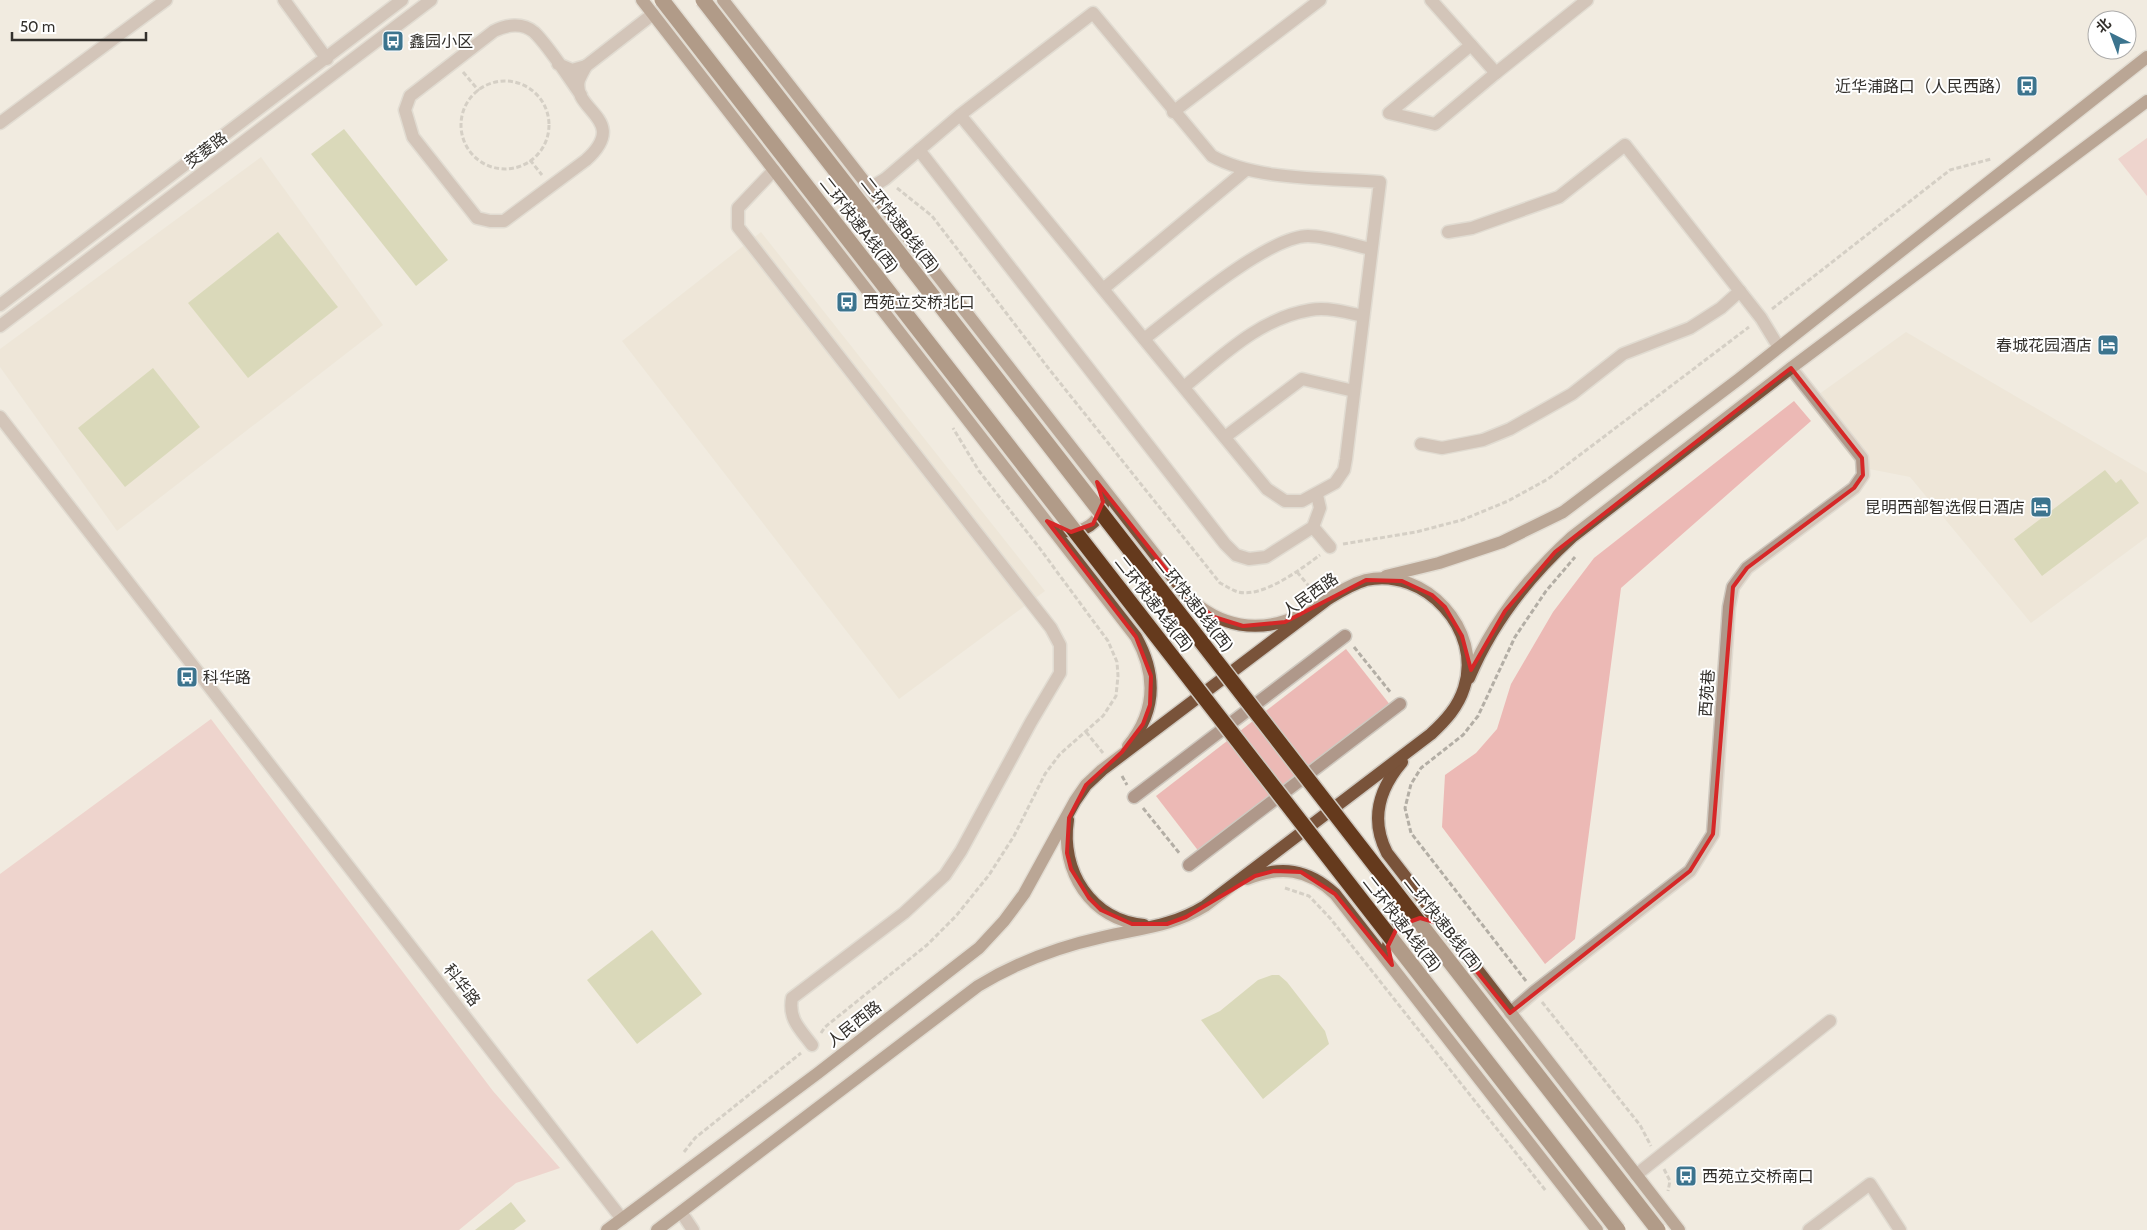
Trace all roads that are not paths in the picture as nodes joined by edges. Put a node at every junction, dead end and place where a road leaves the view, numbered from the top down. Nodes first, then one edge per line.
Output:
1 (166, 0) edge
2 (284, 0) edge
3 (402, 0) edge
4 (431, 0) edge
5 (642, 0) edge
6 (662, 0) edge
7 (703, 0) edge
8 (723, 0) edge
9 (1320, 0) edge
10 (1431, 0) edge
11 (1587, 0) edge
12 (652, 14) junction
13 (1471, 45) junction
14 (327, 58) junction
15 (2147, 58) edge
16 (558, 64) junction
17 (586, 66) junction
18 (1496, 73) junction
19 (581, 95) junction
20 (2147, 100) edge
21 (1173, 112) junction
22 (960, 115) junction
23 (0, 123) edge
24 (919, 150) junction
25 (774, 170) junction
26 (1246, 170) junction
27 (870, 188) junction
28 (1448, 232) dead end
29 (1372, 249) junction
30 (1103, 289) junction
31 (1740, 291) junction
32 (0, 305) edge
33 (1363, 316) junction
34 (0, 326) edge
35 (1144, 339) junction
36 (1778, 346) junction
37 (1791, 368) junction
38 (1184, 388) junction
39 (1354, 391) junction
40 (0, 417) edge
41 (1225, 437) junction
42 (1421, 444) dead end
43 (1097, 482) junction
44 (1317, 495) junction
45 (1047, 521) junction
46 (1313, 527) junction
47 (1330, 547) road end
48 (1366, 580) junction
49 (1328, 599) junction
50 (1344, 636) road end
51 (1458, 703) junction
52 (1400, 704) road end
53 (1431, 734) junction
54 (1102, 770) junction
55 (1134, 797) road end
56 (1075, 801) junction
57 (1189, 865) road end
58 (1205, 906) junction
59 (1167, 924) junction
60 (1444, 928) junction
61 (1392, 966) junction
62 (1510, 1013) junction
63 (1830, 1021) dead end
64 (812, 1045) road end
65 (1636, 1175) junction
66 (681, 1212) junction
67 (622, 1219) junction
68 (607, 1230) edge
69 (657, 1230) edge
70 (693, 1230) edge
71 (1597, 1230) edge
72 (1618, 1230) edge
73 (1658, 1230) edge
74 (1679, 1230) edge
75 (1809, 1230) edge
76 (1900, 1230) edge

1 - 23 street
2 - 14 street
3 - 14 street, 茭菱路
4 - 34 street, 茭菱路
5 - 12 main road
6 - 72 highway, 二环快速A线(西), bridge
7 - 73 highway, 二环快速B线(西), bridge
8 - 27 main road
9 - 21 street
10 - 13 street
11 - 18 street
12 - 17 street
12 - 25 main road
13 - 18 street
13 - 18 street
14 - 32 street, 茭菱路
15 - 36 main road
16 - 17 street
16 - 19 street
16 - 19 street
17 - 19 street
20 - 37 main road
21 - 22 street
21 - 26 street
22 - 24 street
22 - 30 street
24 - 27 street
24 - 46 street
25 - 45 main road
25 - 64 street
26 - 29 street
26 - 30 street
27 - 43 main road
28 - 31 street
29 - 33 street
29 - 35 street
30 - 35 street
31 - 36 street
31 - 42 street
33 - 38 street
33 - 39 street
35 - 38 street
36 - 48 main road
37 - 51 main road
37 - 62 street, 西苑巷
38 - 41 street
39 - 41 street
39 - 44 street
40 - 67 street, 科华路
41 - 44 street
43 - 45 main road
43 - 49 main road
44 - 46 street
45 - 54 main road
46 - 47 street
48 - 49 main road, 人民西路
48 - 51 main road, 人民西路
49 - 54 main road, 人民西路
50 - 55 street
51 - 53 main road, 人民西路
52 - 57 street
53 - 58 main road, 人民西路
53 - 60 main road
54 - 56 main road, 人民西路
56 - 59 main road, 人民西路
56 - 67 main road, 人民西路
58 - 59 main road, 人民西路
58 - 61 main road
59 - 66 main road, 人民西路
60 - 61 main road
60 - 62 main road
61 - 71 main road
62 - 65 main road
63 - 65 street
65 - 74 main road
66 - 69 main road, 人民西路
66 - 70 street
67 - 68 main road, 人民西路
75 - 76 street

